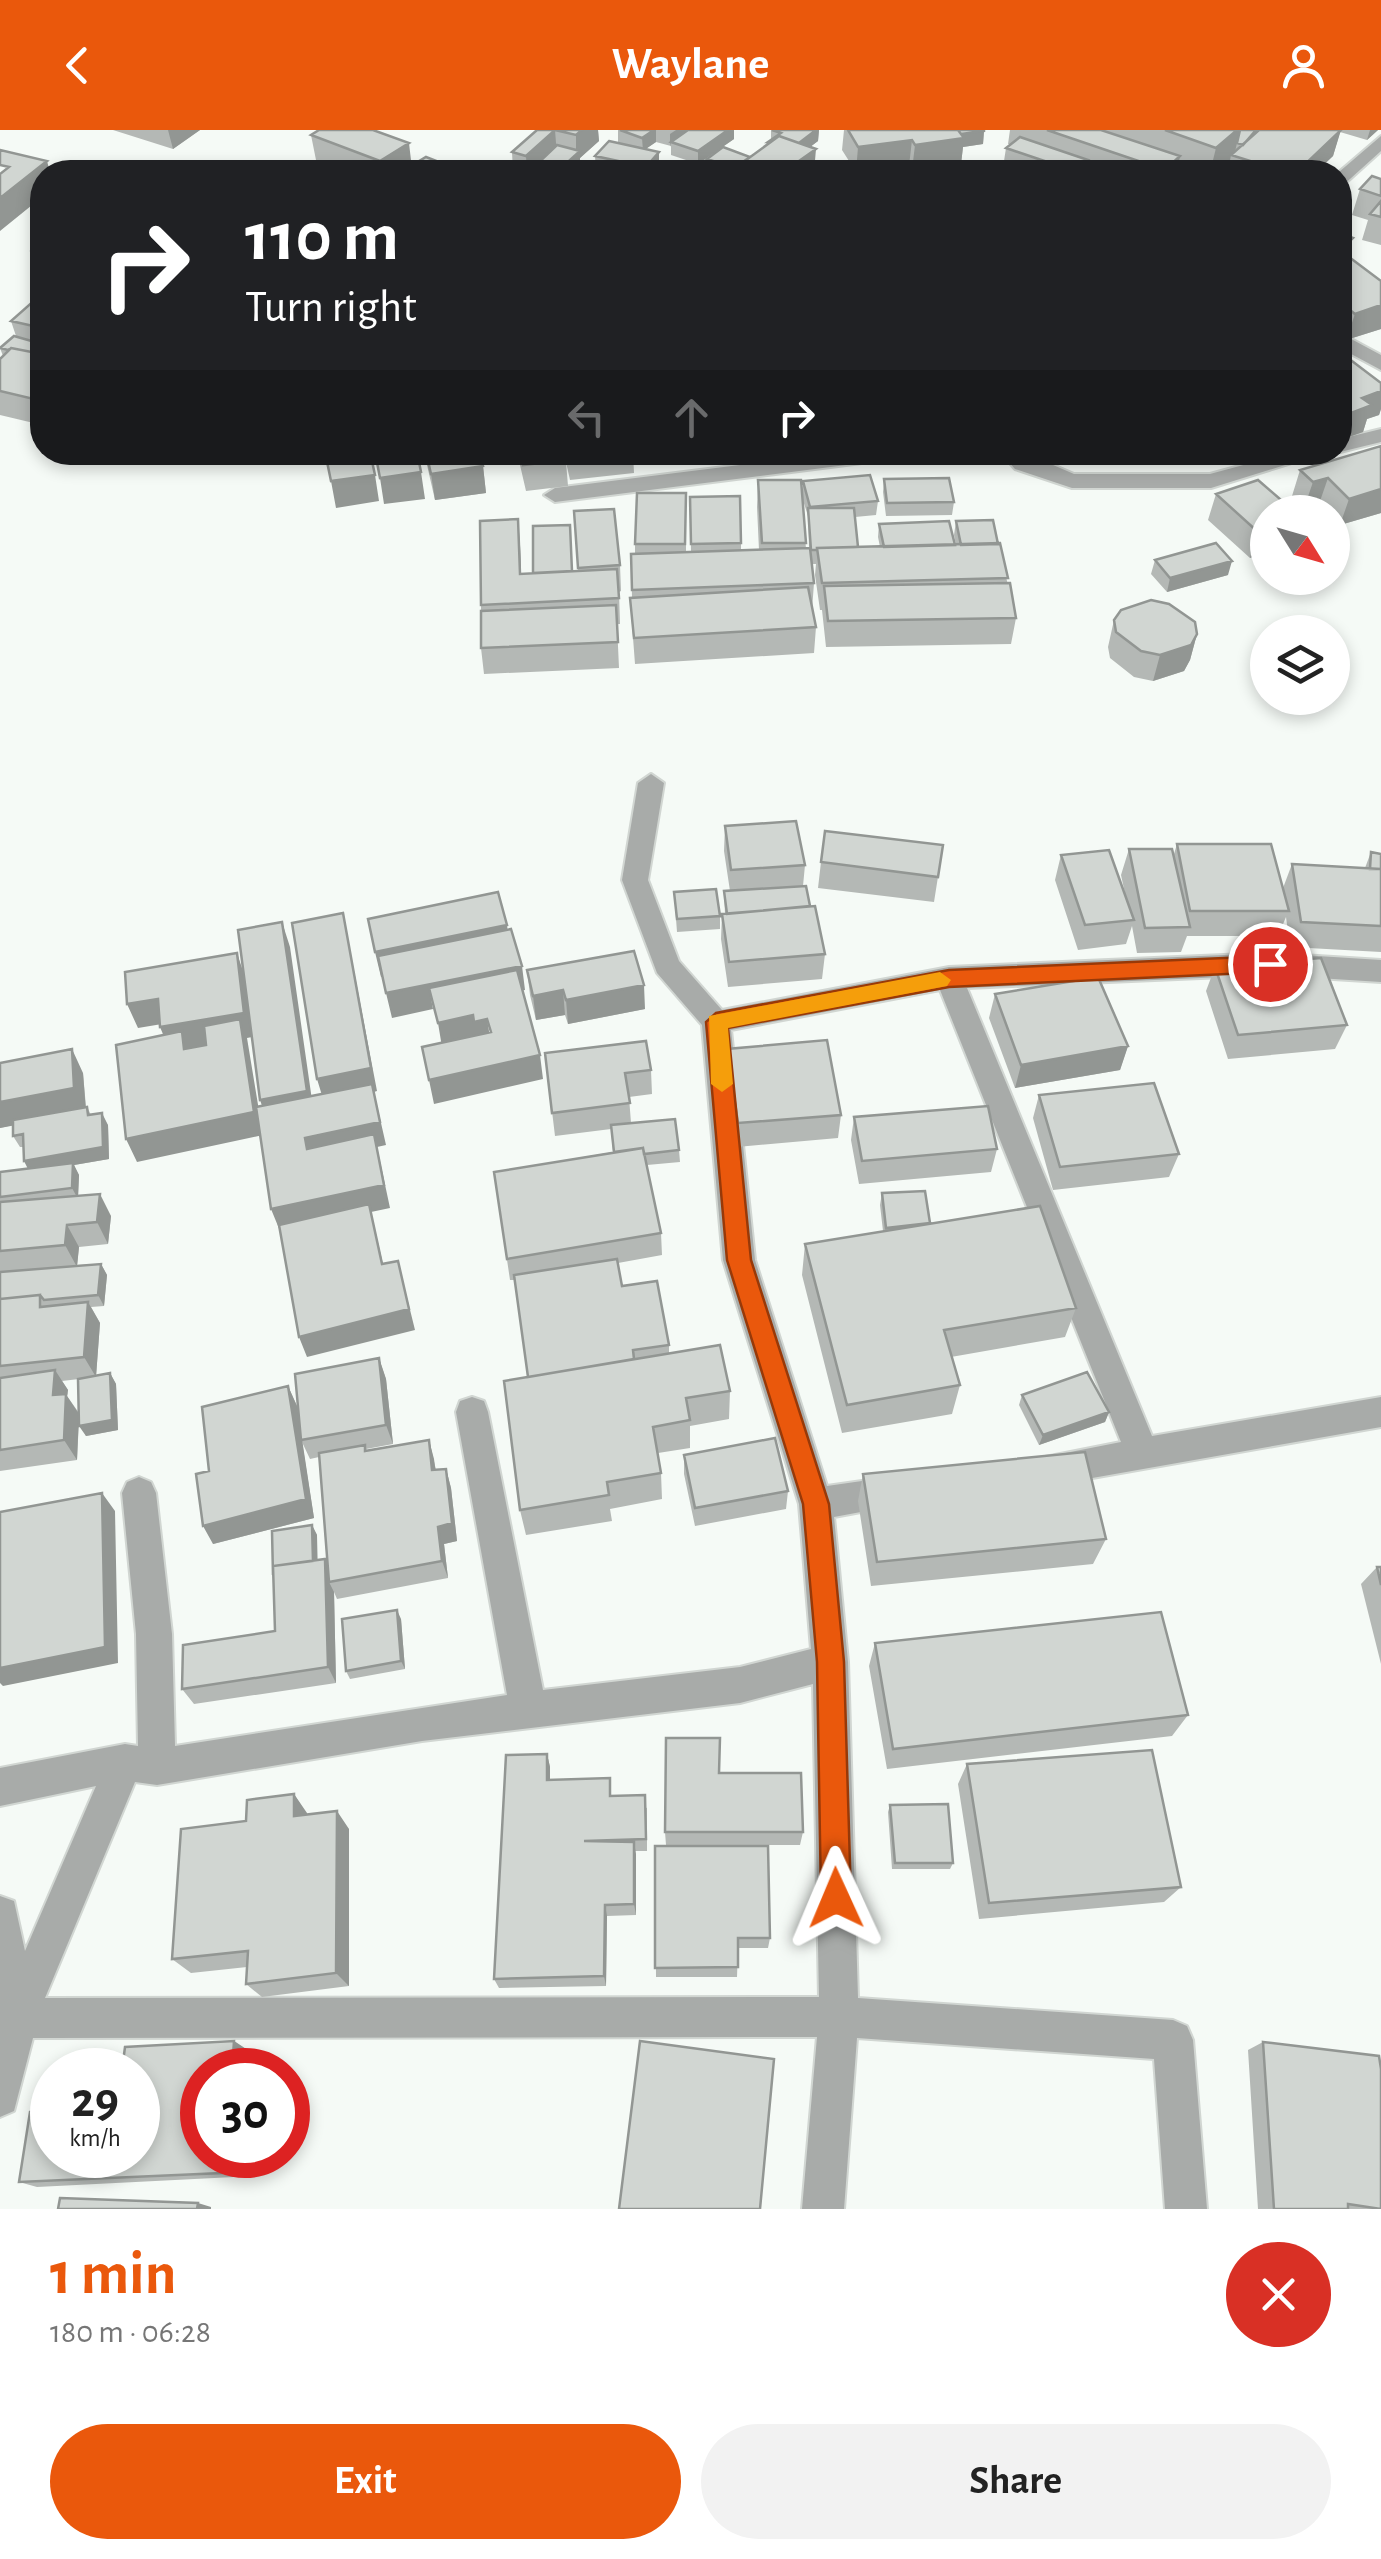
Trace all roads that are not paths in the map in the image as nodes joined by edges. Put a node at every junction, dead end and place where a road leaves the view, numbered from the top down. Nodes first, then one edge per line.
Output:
1 (1381, 141) edge
2 (1352, 170) edge
3 (1352, 346) edge
4 (1381, 364) edge
5 (1381, 435) edge
6 (1352, 443) edge
7 (796, 465) edge
8 (1026, 465) edge
9 (1269, 465) edge
10 (555, 495) dead end
11 (651, 783) dead end
12 (1381, 971) edge
13 (949, 978) junction
14 (716, 1022) junction
15 (472, 1412) dead end
16 (1381, 1412) edge
17 (1143, 1455) junction
18 (1008, 1475) edge
19 (932, 1487) edge
20 (139, 1493) dead end
21 (816, 1504) junction
22 (830, 1662) junction
23 (528, 1709) junction
24 (141, 1765) junction
25 (0, 1787) edge
26 (0, 1914) edge
27 (839, 2017) junction
28 (17, 2018) junction
29 (0, 2097) edge
30 (823, 2209) edge
31 (1186, 2209) edge

1 - 2 street
3 - 4 street
5 - 6 street
7 - 10 street
8 - 9 street
11 - 14 street
12 - 13 street
13 - 14 street
13 - 17 street
14 - 21 street
15 - 23 street
16 - 17 street
17 - 18 street
19 - 21 street
20 - 24 street
21 - 22 street
22 - 23 street
22 - 27 street
23 - 24 street
24 - 25 street
24 - 28 street
26 - 28 street
27 - 28 street
27 - 30 street
27 - 31 street
28 - 29 street

